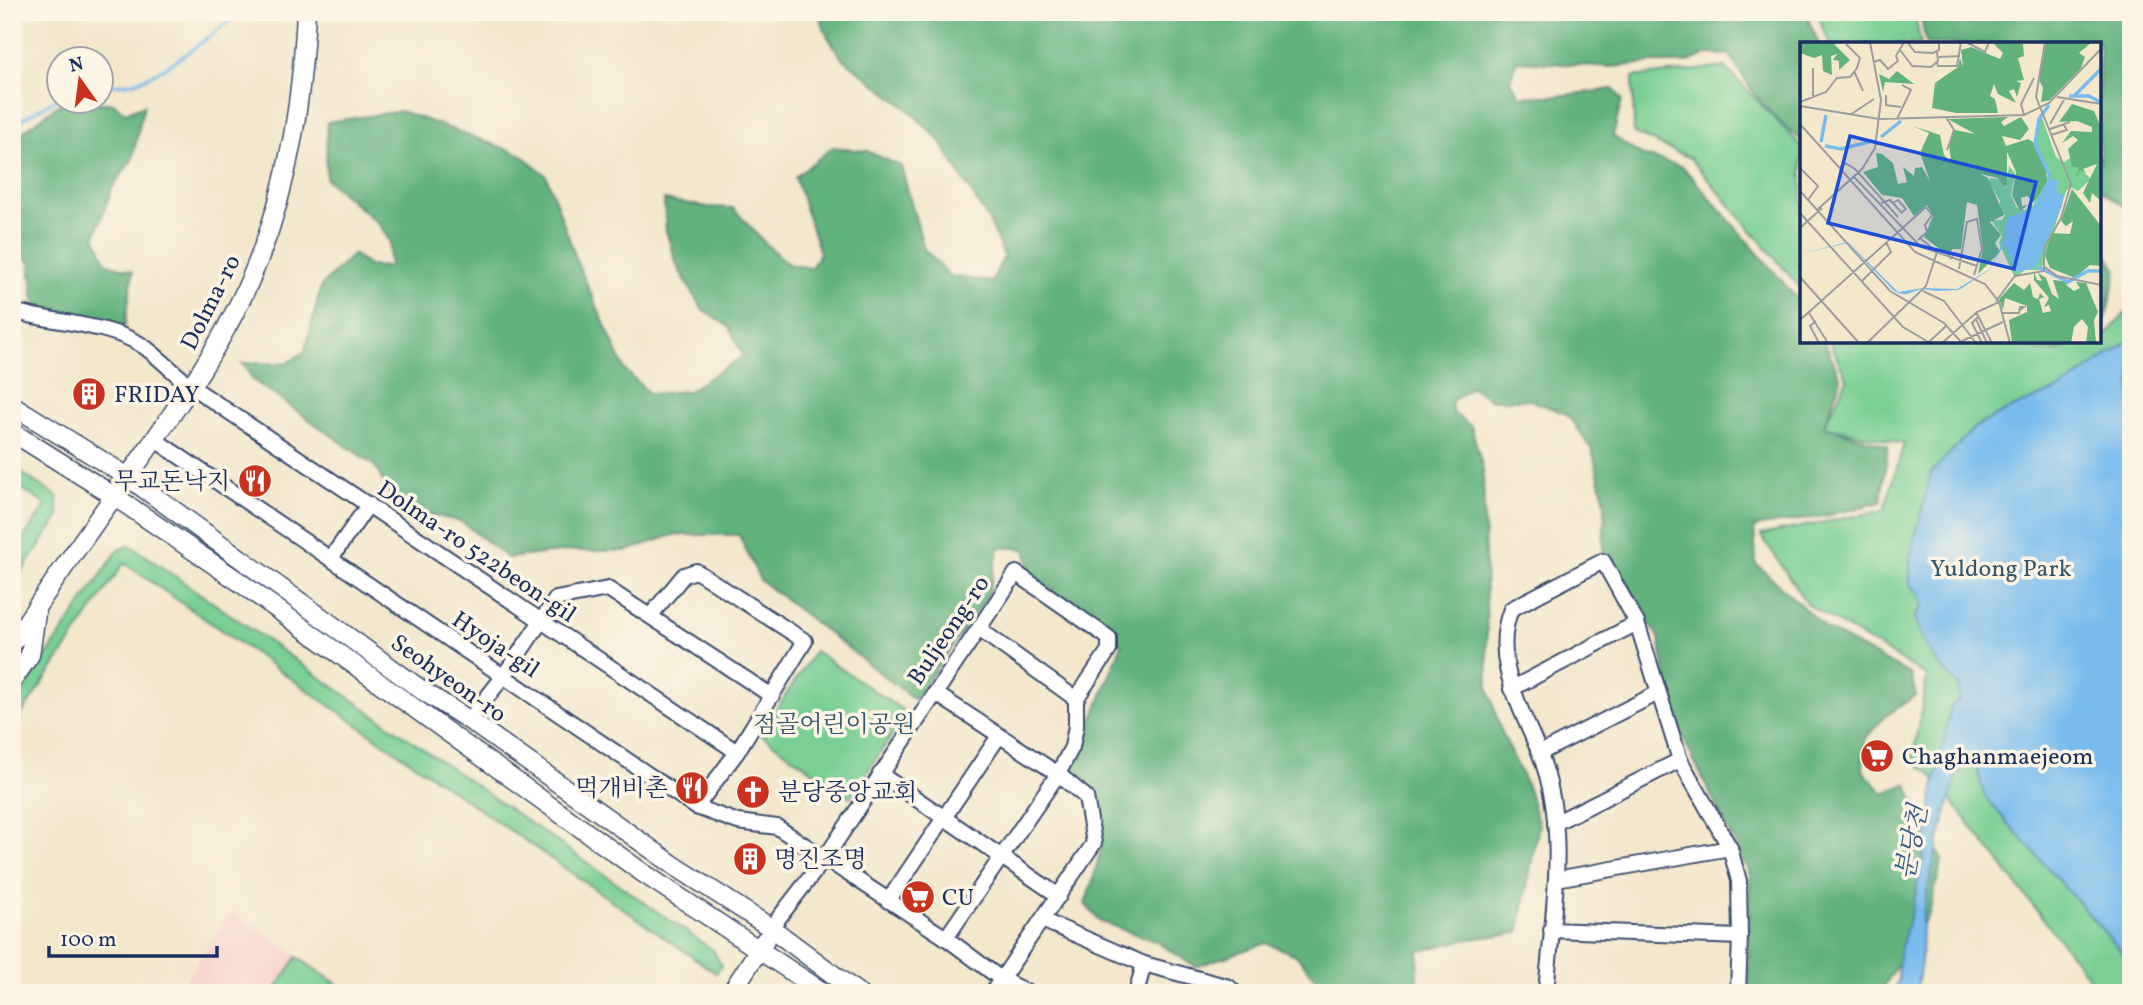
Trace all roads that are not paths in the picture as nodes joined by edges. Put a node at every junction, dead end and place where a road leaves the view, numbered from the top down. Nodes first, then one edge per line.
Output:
1 (306, 12) edge
2 (14, 313) edge
3 (191, 387) junction
4 (12, 405) edge
5 (12, 432) edge
6 (154, 439) junction
7 (128, 477) junction
8 (114, 496) junction
9 (369, 504) junction
10 (331, 558) junction
11 (37, 606) junction
12 (650, 616) junction
13 (12, 619) edge
14 (540, 622) junction
15 (1637, 623) junction
16 (979, 629) junction
17 (12, 643) edge
18 (503, 677) junction
19 (12, 681) edge
20 (1511, 689) junction
21 (935, 693) junction
22 (1658, 693) junction
23 (772, 696) junction
24 (1076, 699) junction
25 (469, 720) junction
26 (999, 736) junction
27 (737, 752) junction
28 (1540, 753) junction
29 (1680, 760) junction
30 (880, 774) junction
31 (1058, 774) junction
32 (696, 807) junction
33 (945, 819) junction
34 (1555, 823) junction
35 (1730, 848) junction
36 (1000, 856) junction
37 (825, 858) junction
38 (1556, 879) junction
39 (1059, 896) junction
40 (888, 901) junction
41 (1042, 920) junction
42 (771, 928) junction
43 (1551, 930) junction
44 (946, 937) junction
45 (1740, 937) junction
46 (759, 950) junction
47 (1143, 964) junction
48 (1001, 979) junction
49 (731, 993) edge
50 (824, 993) edge
51 (858, 993) edge
52 (992, 993) edge
53 (1028, 993) edge
54 (1136, 993) edge
55 (1235, 993) edge
56 (1546, 993) edge
57 (1738, 993) edge

1 - 3 main road, Dolma-ro
2 - 3 street, Dolma-ro 522beon-gil
3 - 6 main road, Dolma-ro
3 - 9 street, Dolma-ro 522beon-gil
4 - 7 main road, Seohyeon-ro
5 - 8 main road, Seohyeon-ro
6 - 7 main road, Dolma-ro
6 - 10 street, Hyoja-gil
7 - 8 main road, Dolma-ro
7 - 25 main road, Seohyeon-ro
8 - 11 main road, Dolma-ro
8 - 46 main road, Seohyeon-ro
9 - 10 street
9 - 14 street, Dolma-ro 522beon-gil
10 - 18 street, Hyoja-gil
11 - 13 main road
11 - 17 main road, Dolma-ro
11 - 19 main road
12 - 14 street
12 - 23 street
12 - 23 street
14 - 18 street
14 - 27 street, Dolma-ro 522beon-gil
15 - 20 street
15 - 20 street
15 - 22 street
16 - 21 street, Buljeong-ro
16 - 24 street
16 - 24 street, Buljeong-ro
18 - 25 street
18 - 32 street, Hyoja-gil
20 - 28 street
21 - 26 street
21 - 30 street, Buljeong-ro
22 - 28 street
22 - 29 street
23 - 27 street
24 - 31 street
25 - 42 main road, Seohyeon-ro
26 - 31 street
26 - 33 street
27 - 32 street
28 - 34 street
29 - 34 street
29 - 35 street
30 - 33 street
30 - 37 street, Buljeong-ro
31 - 36 street
31 - 39 street
32 - 37 street, Hyoja-gil
33 - 36 street
33 - 40 street
34 - 38 street
35 - 38 street
35 - 45 street
36 - 39 street
36 - 44 street
37 - 40 street, Hyoja-gil
37 - 42 street, Buljeong-ro
38 - 43 street
39 - 41 street
40 - 44 street, Hyoja-gil
41 - 47 street
41 - 48 street
42 - 46 main road, Buljeong-ro
42 - 51 main road, Seohyeon-ro
43 - 45 street
43 - 56 street
44 - 48 street, Hyoja-gil
45 - 57 street
46 - 49 main road, Buljeong-ro
46 - 50 main road, Seohyeon-ro
47 - 54 street
47 - 55 street
48 - 52 street
48 - 53 street, Hyoja-gil

